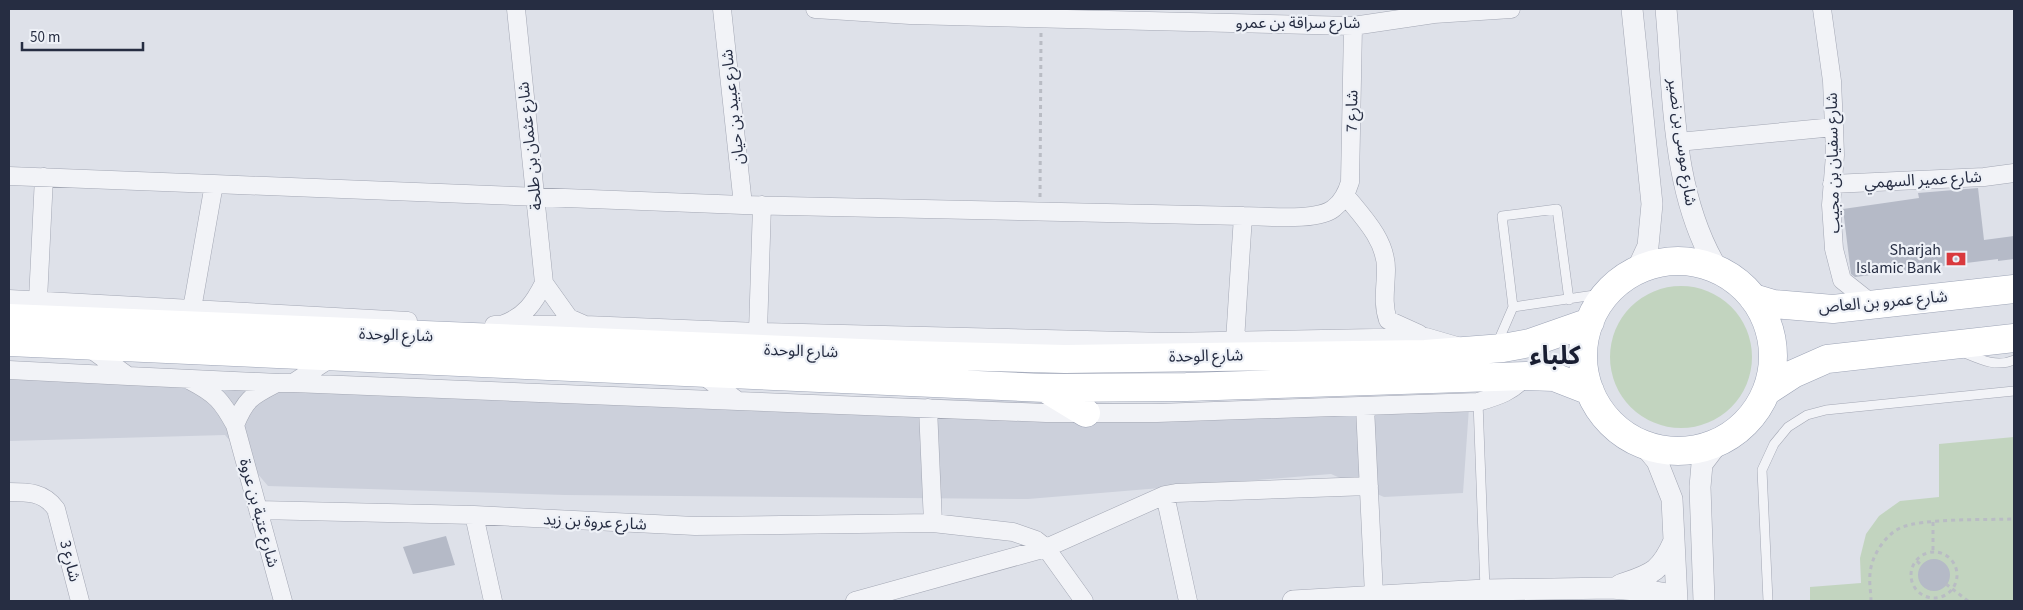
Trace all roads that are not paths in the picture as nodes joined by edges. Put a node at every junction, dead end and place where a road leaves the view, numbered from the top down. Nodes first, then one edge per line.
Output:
1 (516, 9) edge
2 (722, 9) edge
3 (815, 9) edge
4 (1510, 9) edge
5 (1632, 9) edge
6 (1666, 9) edge
7 (1822, 9) edge
8 (1434, 11) edge
9 (910, 12) edge
10 (1353, 26) junction
11 (1834, 127) junction
12 (1678, 142) junction
13 (2014, 173) edge
14 (9, 176) edge
15 (44, 177) junction
16 (214, 184) junction
17 (1832, 184) junction
18 (1345, 196) junction
19 (535, 197) junction
20 (762, 205) junction
21 (743, 206) junction
22 (1243, 216) junction
23 (1637, 270) junction
24 (1718, 270) junction
25 (544, 283) junction
26 (2014, 289) edge
27 (1608, 293) junction
28 (1753, 298) junction
29 (9, 299) edge
30 (38, 300) junction
31 (1568, 300) junction
32 (1871, 303) junction
33 (1513, 307) junction
34 (192, 309) junction
35 (9, 318) edge
36 (1590, 322) junction
37 (500, 325) junction
38 (585, 325) junction
39 (366, 326) junction
40 (758, 332) junction
41 (986, 336) junction
42 (1426, 337) junction
43 (2014, 338) edge
44 (1235, 341) junction
45 (9, 342) edge
46 (84, 344) junction
47 (1948, 346) junction
48 (1483, 350) junction
49 (1029, 357) junction
50 (331, 358) junction
51 (2014, 360) edge
52 (9, 370) edge
53 (701, 373) junction
54 (128, 376) junction
55 (1526, 376) junction
56 (186, 378) junction
57 (286, 383) junction
58 (1045, 388) junction
59 (1590, 391) junction
60 (1767, 391) junction
61 (2014, 391) edge
62 (738, 402) junction
63 (1478, 402) junction
64 (1365, 407) junction
65 (928, 408) junction
66 (1086, 413) junction
67 (235, 424) junction
68 (1718, 443) junction
69 (1643, 444) junction
70 (1369, 486) junction
71 (9, 492) edge
72 (1165, 495) junction
73 (258, 510) junction
74 (474, 515) junction
75 (933, 523) junction
76 (1674, 542) junction
77 (1046, 548) junction
78 (1611, 588) junction
79 (1374, 595) junction
80 (1486, 596) edge
81 (1343, 599) edge
82 (80, 601) edge
83 (281, 601) edge
84 (493, 601) edge
85 (855, 601) edge
86 (1084, 601) edge
87 (1188, 601) edge
88 (1293, 601) edge
89 (1673, 601) edge
90 (1677, 601) edge
91 (1704, 601) edge
92 (1768, 601) edge

1 - 19 street, شارع عثمان بن طلحة
2 - 21 street, شارع عبيد بن حيان
3 - 9 street, شارع سراقة بن عمرو
4 - 8 street, شارع سراقة بن عمرو
5 - 23 street, شارع موسى بن نصير
6 - 12 street, شارع موسى بن نصير
7 - 11 street, شارع سفيان بن مجيب
8 - 10 street, شارع سراقة بن عمرو
9 - 10 street, شارع سراقة بن عمرو
10 - 18 street, شارع 7
11 - 12 street
11 - 17 street, شارع سفيان بن مجيب
12 - 24 street, شارع موسى بن نصير
13 - 17 street, شارع عمير السهمي
14 - 15 street
15 - 16 street
15 - 30 street
16 - 19 street
16 - 34 street
17 - 32 street, شارع سفيان بن مجيب
18 - 22 street
18 - 42 street
19 - 21 street
19 - 25 street, شارع عثمان بن طلحة
20 - 21 street
20 - 22 street
20 - 40 street
22 - 44 street
23 - 24 main road
23 - 27 main road
24 - 28 main road
25 - 37 street
25 - 38 street, شارع عثمان بن طلحة
26 - 32 main road, شارع عمرو بن العاص
27 - 31 lane
27 - 36 main road
28 - 32 main road, شارع عمرو بن العاص
28 - 60 main road
29 - 30 street
30 - 34 street
31 - 33 lane
31 - 33 lane
33 - 48 lane
34 - 39 street
35 - 39 main road, شارع الوحدة
36 - 48 main road, شارع الوحدة
36 - 59 main road
37 - 38 street
37 - 39 street
38 - 40 street
39 - 49 main road, شارع الوحدة
40 - 41 street
41 - 44 street
41 - 49 main road
42 - 44 street
42 - 48 street
43 - 47 main road
45 - 46 main road, شارع الوحدة
46 - 50 main road, شارع الوحدة
46 - 54 street
47 - 51 lane
47 - 60 main road
48 - 49 main road, شارع الوحدة
50 - 53 main road, شارع الوحدة
50 - 57 street
52 - 54 street
53 - 58 main road, شارع الوحدة
53 - 62 street
54 - 56 street
55 - 58 main road, شارع الوحدة
55 - 59 main road, شارع الوحدة
55 - 63 street
56 - 57 street
56 - 67 street, شارع عتبة بن عروة
57 - 62 street
57 - 67 street
58 - 66 main road
59 - 69 main road
60 - 68 main road
61 - 92 lane
62 - 65 street
63 - 64 street
63 - 80 lane
64 - 66 street
64 - 70 street
65 - 66 street
65 - 75 street
67 - 73 street, شارع عتبة بن عروة
68 - 69 main road
68 - 91 street
69 - 76 street
70 - 72 street
70 - 79 street
71 - 82 street, شارع 3
72 - 77 street
72 - 87 street
73 - 74 street, شارع عروة بن زيد
73 - 83 street, شارع عتبة بن عروة
74 - 75 street, شارع عروة بن زيد
74 - 84 street
75 - 77 street, شارع عروة بن زيد
76 - 78 street
76 - 90 street
77 - 85 street
77 - 86 street
78 - 80 street
78 - 89 street
79 - 80 street
79 - 81 street
81 - 88 street

